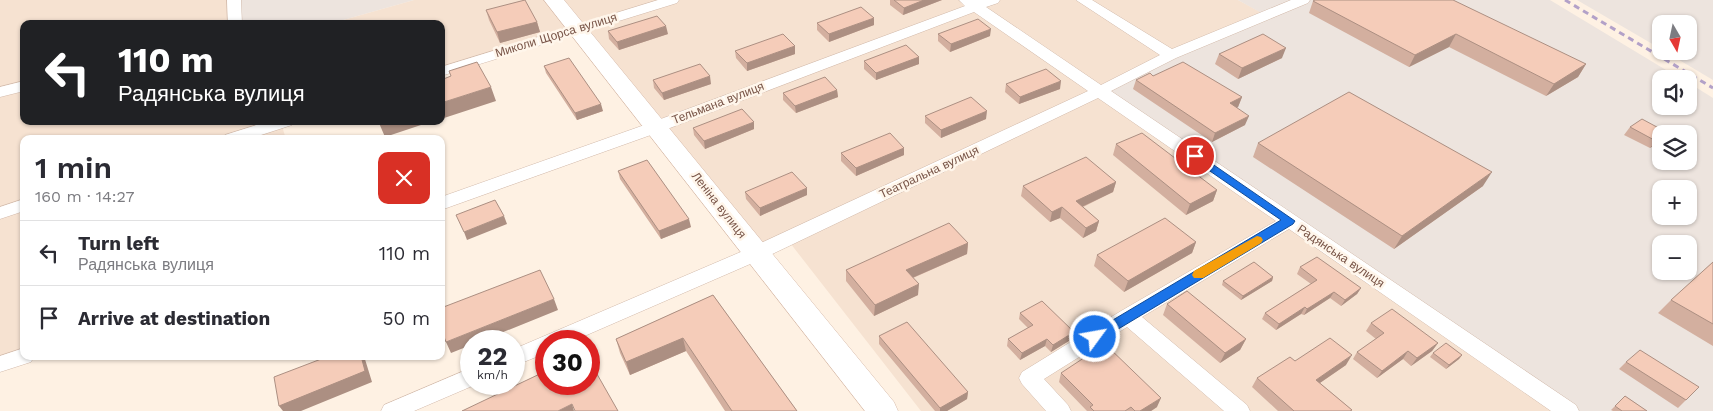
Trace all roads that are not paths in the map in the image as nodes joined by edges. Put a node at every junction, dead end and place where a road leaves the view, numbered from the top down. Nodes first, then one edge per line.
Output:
1 (234, 0) edge
2 (554, 0) edge
3 (672, 0) edge
4 (993, 0) edge
5 (1084, 0) edge
6 (1303, 0) edge
7 (971, 3) edge
8 (235, 20) edge
9 (577, 28) junction
10 (1171, 55) junction
11 (445, 71) edge
12 (20, 87) edge
13 (1100, 91) junction
14 (0, 92) edge
15 (273, 125) edge
16 (656, 127) junction
17 (243, 135) edge
18 (445, 203) edge
19 (20, 206) edge
20 (0, 212) edge
21 (1289, 221) junction
22 (756, 253) junction
23 (1128, 316) junction
24 (578, 330) edge
25 (20, 357) edge
26 (0, 364) edge
27 (460, 382) edge
28 (392, 411) edge
29 (883, 411) edge
30 (1060, 411) edge
31 (1239, 411) edge
32 (1568, 411) edge

1 - 8 street
2 - 9 street, Леніна вулиця
3 - 9 street, Миколи Щорса вулиця
4 - 7 street, Тельмана вулиця
5 - 10 street
6 - 10 street, Театральна вулиця
7 - 13 street, Радянська вулиця
7 - 16 street, Тельмана вулиця
9 - 11 street, Миколи Щорса вулиця
9 - 16 street, Леніна вулиця
10 - 13 street, Театральна вулиця
12 - 14 street
13 - 21 street, Радянська вулиця
13 - 22 street, Театральна вулиця
15 - 17 street
16 - 18 street, Тельмана вулиця
16 - 22 street, Леніна вулиця
19 - 20 street
21 - 23 street
21 - 32 street, Радянська вулиця
22 - 24 street, Театральна вулиця
22 - 29 street, Леніна вулиця
23 - 30 street
23 - 31 street
25 - 26 street
27 - 28 street

